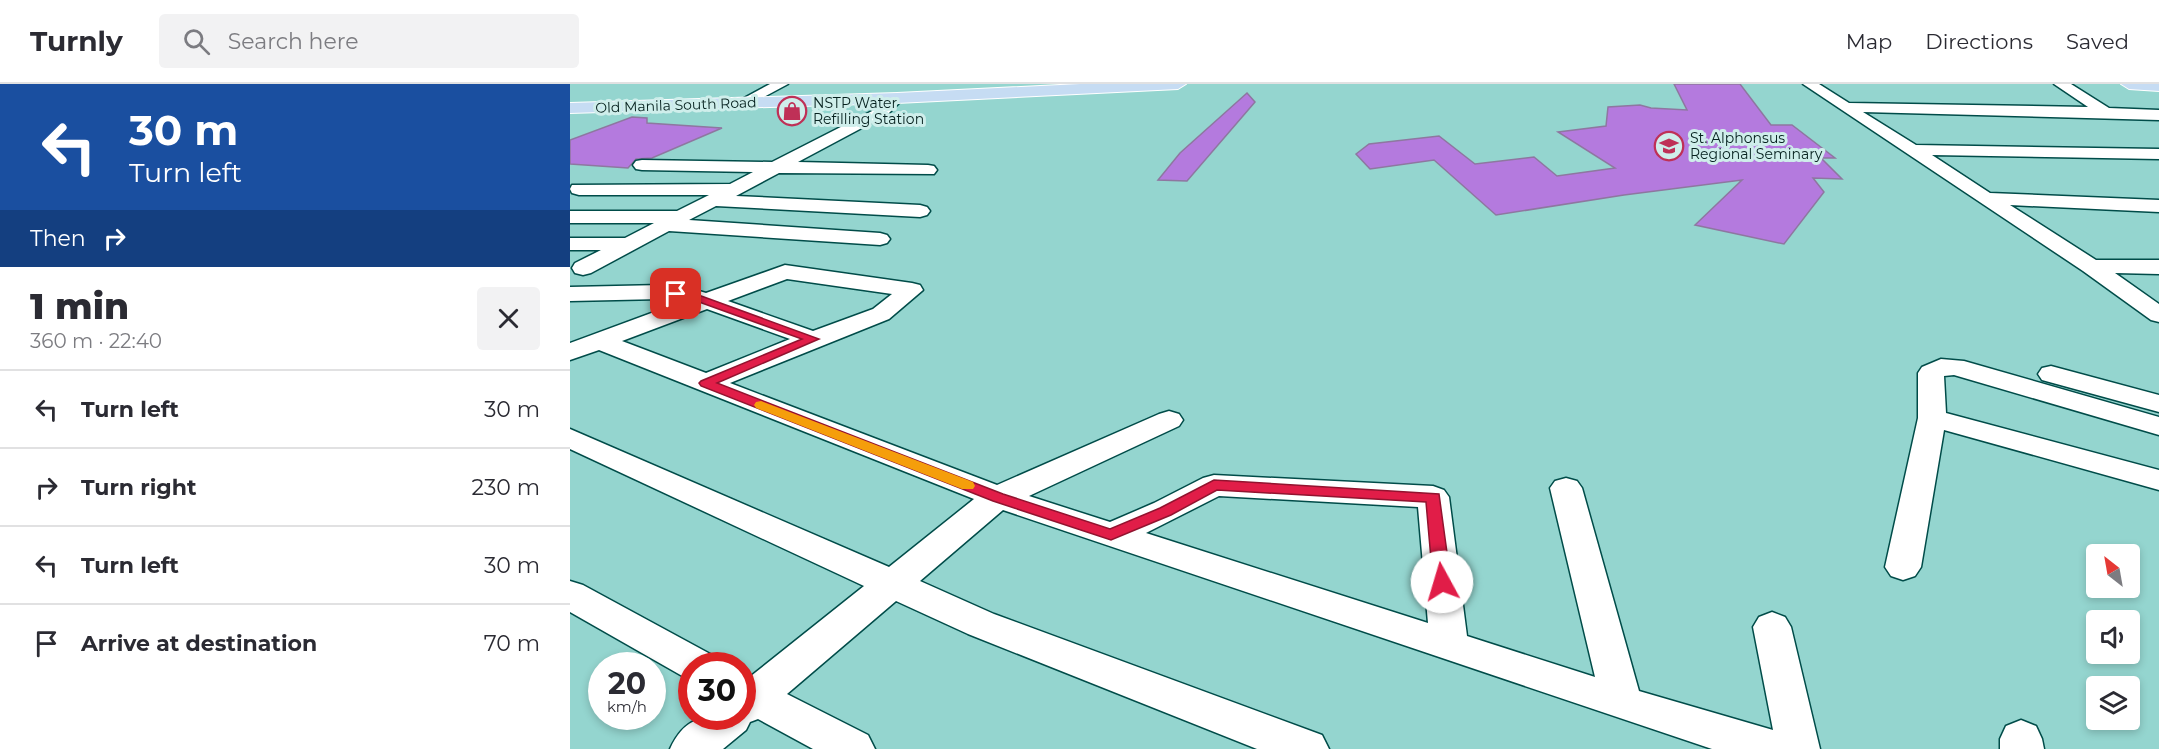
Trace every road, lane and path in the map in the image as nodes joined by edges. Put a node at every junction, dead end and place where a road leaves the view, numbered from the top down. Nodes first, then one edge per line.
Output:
1 (781, 84) edge
2 (1178, 84) edge
3 (1810, 84) edge
4 (2061, 84) edge
5 (2129, 84) edge
6 (2159, 86) edge
7 (897, 98) junction
8 (740, 104) junction
9 (1846, 107) junction
10 (570, 108) edge
11 (2107, 112) junction
12 (2159, 116) edge
13 (2133, 128) dead end
14 (2156, 146) edge
15 (1912, 150) junction
16 (685, 152) dead end
17 (805, 152) junction
18 (642, 165) dead end
19 (776, 167) junction
20 (928, 171) dead end
21 (579, 189) dead end
22 (733, 189) junction
23 (1987, 198) junction
24 (712, 200) junction
25 (2159, 206) edge
26 (920, 210) dead end
27 (570, 217) edge
28 (672, 221) junction
29 (880, 239) dead end
30 (570, 244) edge
31 (628, 244) junction
32 (2091, 266) junction
33 (2159, 267) edge
34 (583, 268) dead end
35 (574, 295) edge
36 (705, 301) junction
37 (2159, 315) edge
38 (813, 339) junction
39 (584, 347) edge
40 (1962, 350) dead end
41 (706, 383) junction
42 (2159, 404) edge
43 (1932, 418) junction
44 (1169, 420) dead end
45 (2159, 426) edge
46 (570, 438) edge
47 (2159, 481) edge
48 (1566, 488) dead end
49 (998, 497) junction
50 (1111, 535) junction
51 (1904, 567) dead end
52 (892, 584) junction
53 (570, 595) edge
54 (1772, 627) dead end
55 (1449, 646) junction
56 (678, 655) edge
57 (756, 693) edge
58 (1622, 703) junction
59 (756, 708) edge
60 (713, 730) edge
61 (692, 749) edge
62 (853, 749) edge
63 (1307, 749) edge
64 (1772, 749) edge
65 (1798, 749) edge

1 - 8 street
2 - 7 main road, Old Manila South Road
3 - 9 street
4 - 11 street
5 - 6 main road
7 - 8 main road, Old Manila South Road
7 - 17 street
8 - 10 main road, Old Manila South Road
9 - 11 street
9 - 15 street
11 - 12 street
11 - 13 street
14 - 15 street
15 - 23 street
16 - 17 street
17 - 19 street
18 - 19 street
19 - 20 street
19 - 22 street
21 - 22 street
22 - 24 street
23 - 25 street
23 - 32 street
24 - 26 street
24 - 28 street
27 - 28 street
28 - 29 street
28 - 31 street
30 - 31 street
31 - 34 street
32 - 33 street
32 - 37 street
35 - 36 street
36 - 38 street
36 - 38 street
36 - 39 street
38 - 41 street
39 - 41 street
40 - 42 street
41 - 49 street
43 - 45 street
43 - 47 street
43 - 51 street
44 - 49 street
46 - 52 street
48 - 58 street
49 - 50 street
49 - 52 street
50 - 55 street
50 - 55 street
52 - 57 street
52 - 63 street
53 - 56 street
54 - 65 street
55 - 58 street
58 - 64 street
59 - 62 street
60 - 61 street

